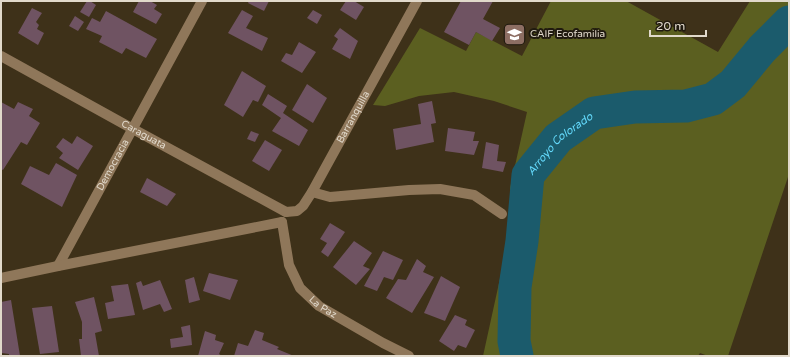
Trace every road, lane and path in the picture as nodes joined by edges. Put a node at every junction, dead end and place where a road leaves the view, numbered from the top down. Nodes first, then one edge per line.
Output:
1 (202, 1) edge
2 (417, 1) edge
3 (1, 56) edge
4 (133, 129) junction
5 (312, 192) junction
6 (286, 212) junction
7 (502, 214) dead end
8 (282, 222) junction
9 (58, 266) junction
10 (1, 278) edge
11 (409, 356) edge

1 - 4 street, Democracia
2 - 5 street, Barranquilla
3 - 4 street, Caraguata
4 - 6 street, Caraguata
4 - 9 street, Democracia
5 - 6 street, Barranquilla
5 - 7 street
6 - 8 street
8 - 9 street
8 - 11 street, La Paz
9 - 10 street

